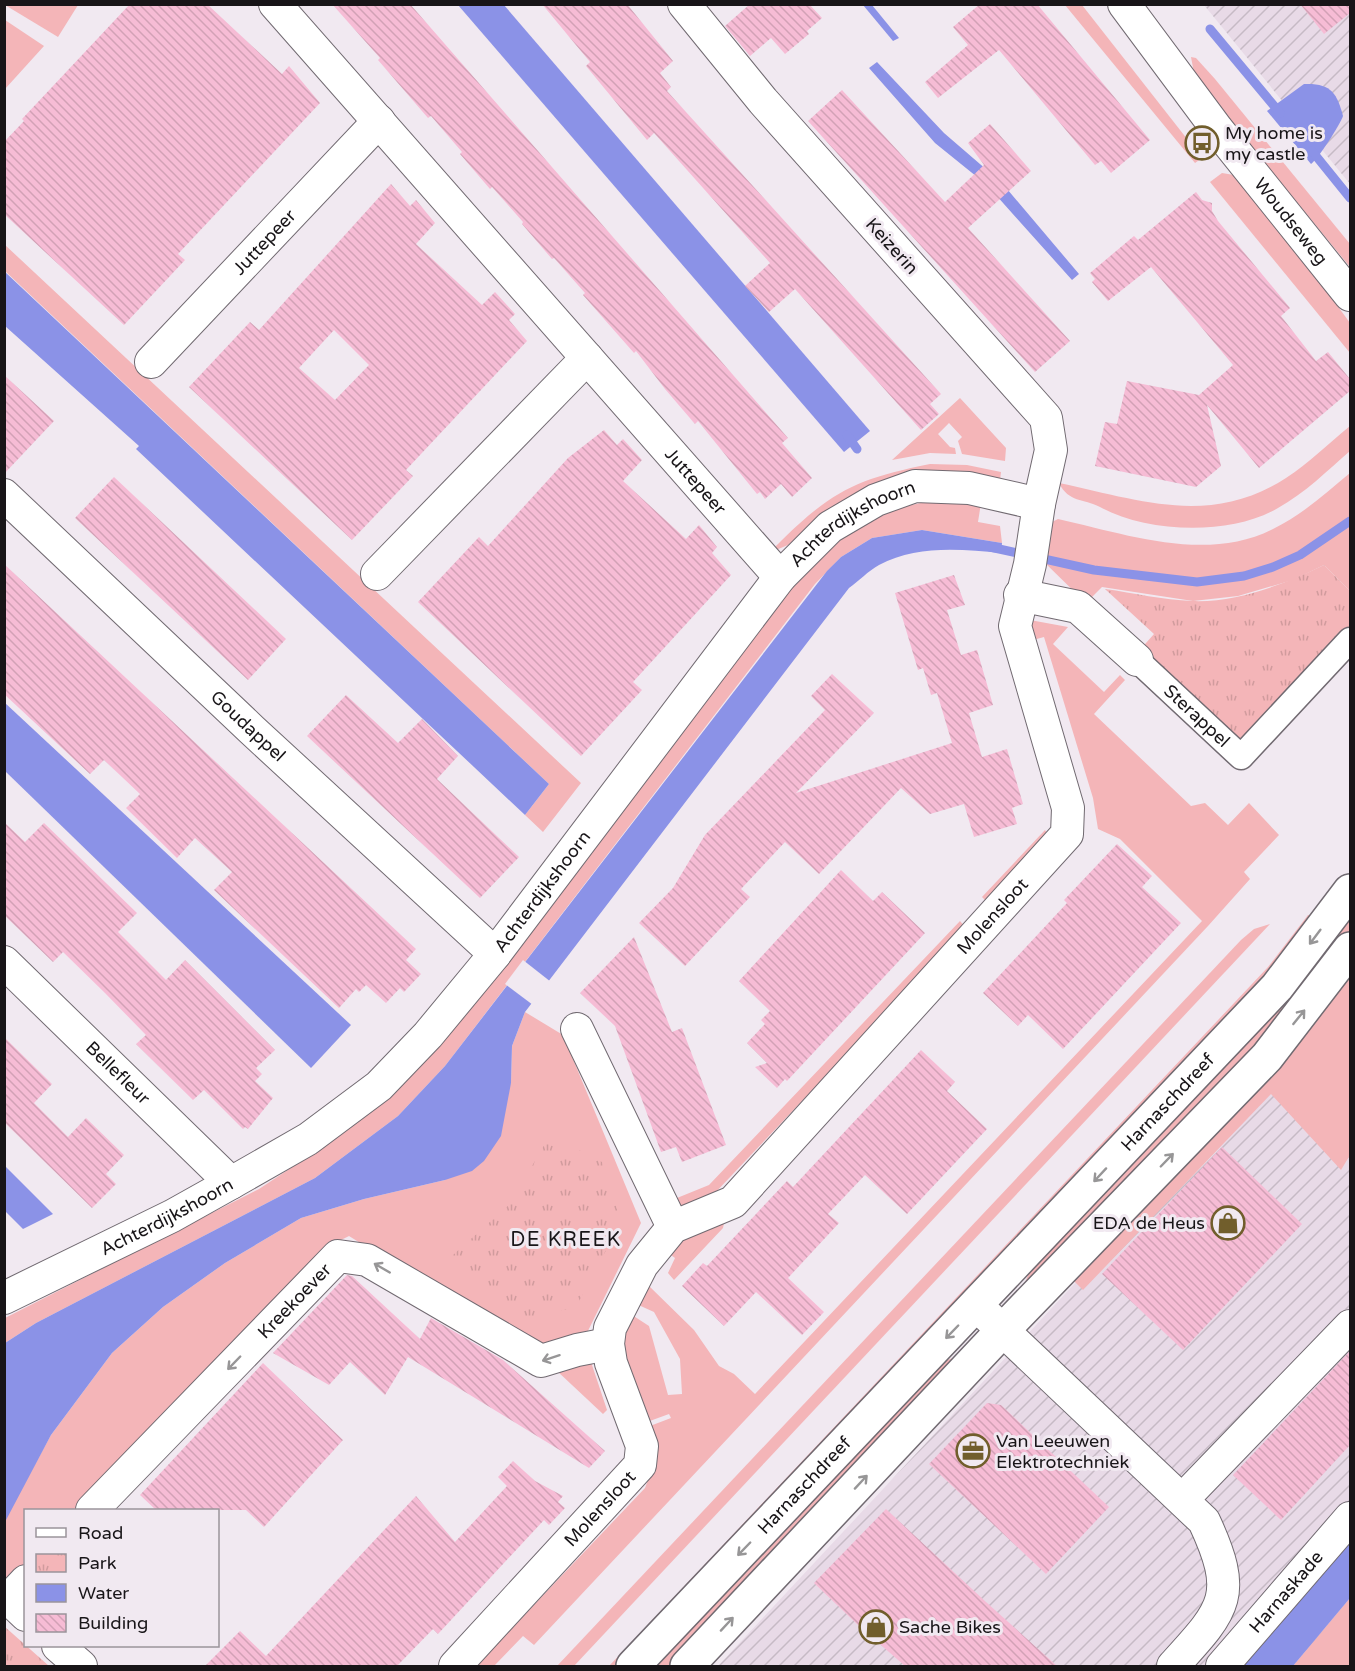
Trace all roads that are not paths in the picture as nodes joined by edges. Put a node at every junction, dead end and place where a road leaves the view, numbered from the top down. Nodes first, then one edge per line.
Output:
1 (274, 4) edge
2 (684, 4) edge
3 (1124, 4) edge
4 (379, 121) junction
5 (1350, 295) edge
6 (587, 358) junction
7 (150, 362) dead end
8 (4, 495) edge
9 (1037, 515) junction
10 (377, 574) dead end
11 (780, 577) junction
12 (1020, 596) junction
13 (1350, 640) edge
14 (1137, 660) joint
15 (1350, 891) edge
16 (1350, 949) edge
17 (495, 954) junction
18 (4, 962) edge
19 (577, 1029) dead end
20 (231, 1184) junction
21 (672, 1227) junction
22 (4, 1298) edge
23 (977, 1306) junction
24 (1350, 1326) edge
25 (1003, 1330) junction
26 (608, 1344) junction
27 (1183, 1499) junction
28 (93, 1509) edge
29 (1350, 1518) edge
30 (59, 1647) edge
31 (81, 1666) edge
32 (455, 1666) edge
33 (633, 1666) edge
34 (687, 1666) edge
35 (1173, 1666) edge
36 (1222, 1666) edge

1 - 4 street, Juttepeer
2 - 9 street, Keizerin
3 - 5 street, Woudseweg
4 - 6 street, Juttepeer
4 - 7 street, Juttepeer
6 - 10 street
6 - 11 street, Juttepeer
8 - 17 street, Goudappel
9 - 11 street, Achterdijkshoorn
9 - 12 street, Molensloot
11 - 17 street, Achterdijkshoorn
12 - 14 street, Sterappel
12 - 21 street, Molensloot
13 - 14 street, Sterappel
15 -> 23 street, Harnaschdreef
25 -> 16 street, Harnaschdreef
17 - 20 street, Achterdijkshoorn
18 - 20 street, Bellefleur
19 - 21 street
20 - 22 street, Achterdijkshoorn
21 - 26 street, Molensloot
23 - 25 street
23 -> 33 street, Harnaschdreef
24 - 27 street
25 - 27 street
34 -> 25 street, Harnaschdreef
26 -> 28 street, Kreekoever
26 - 32 street, Molensloot
27 - 35 street
29 - 36 street, Harnaskade
30 - 31 street

